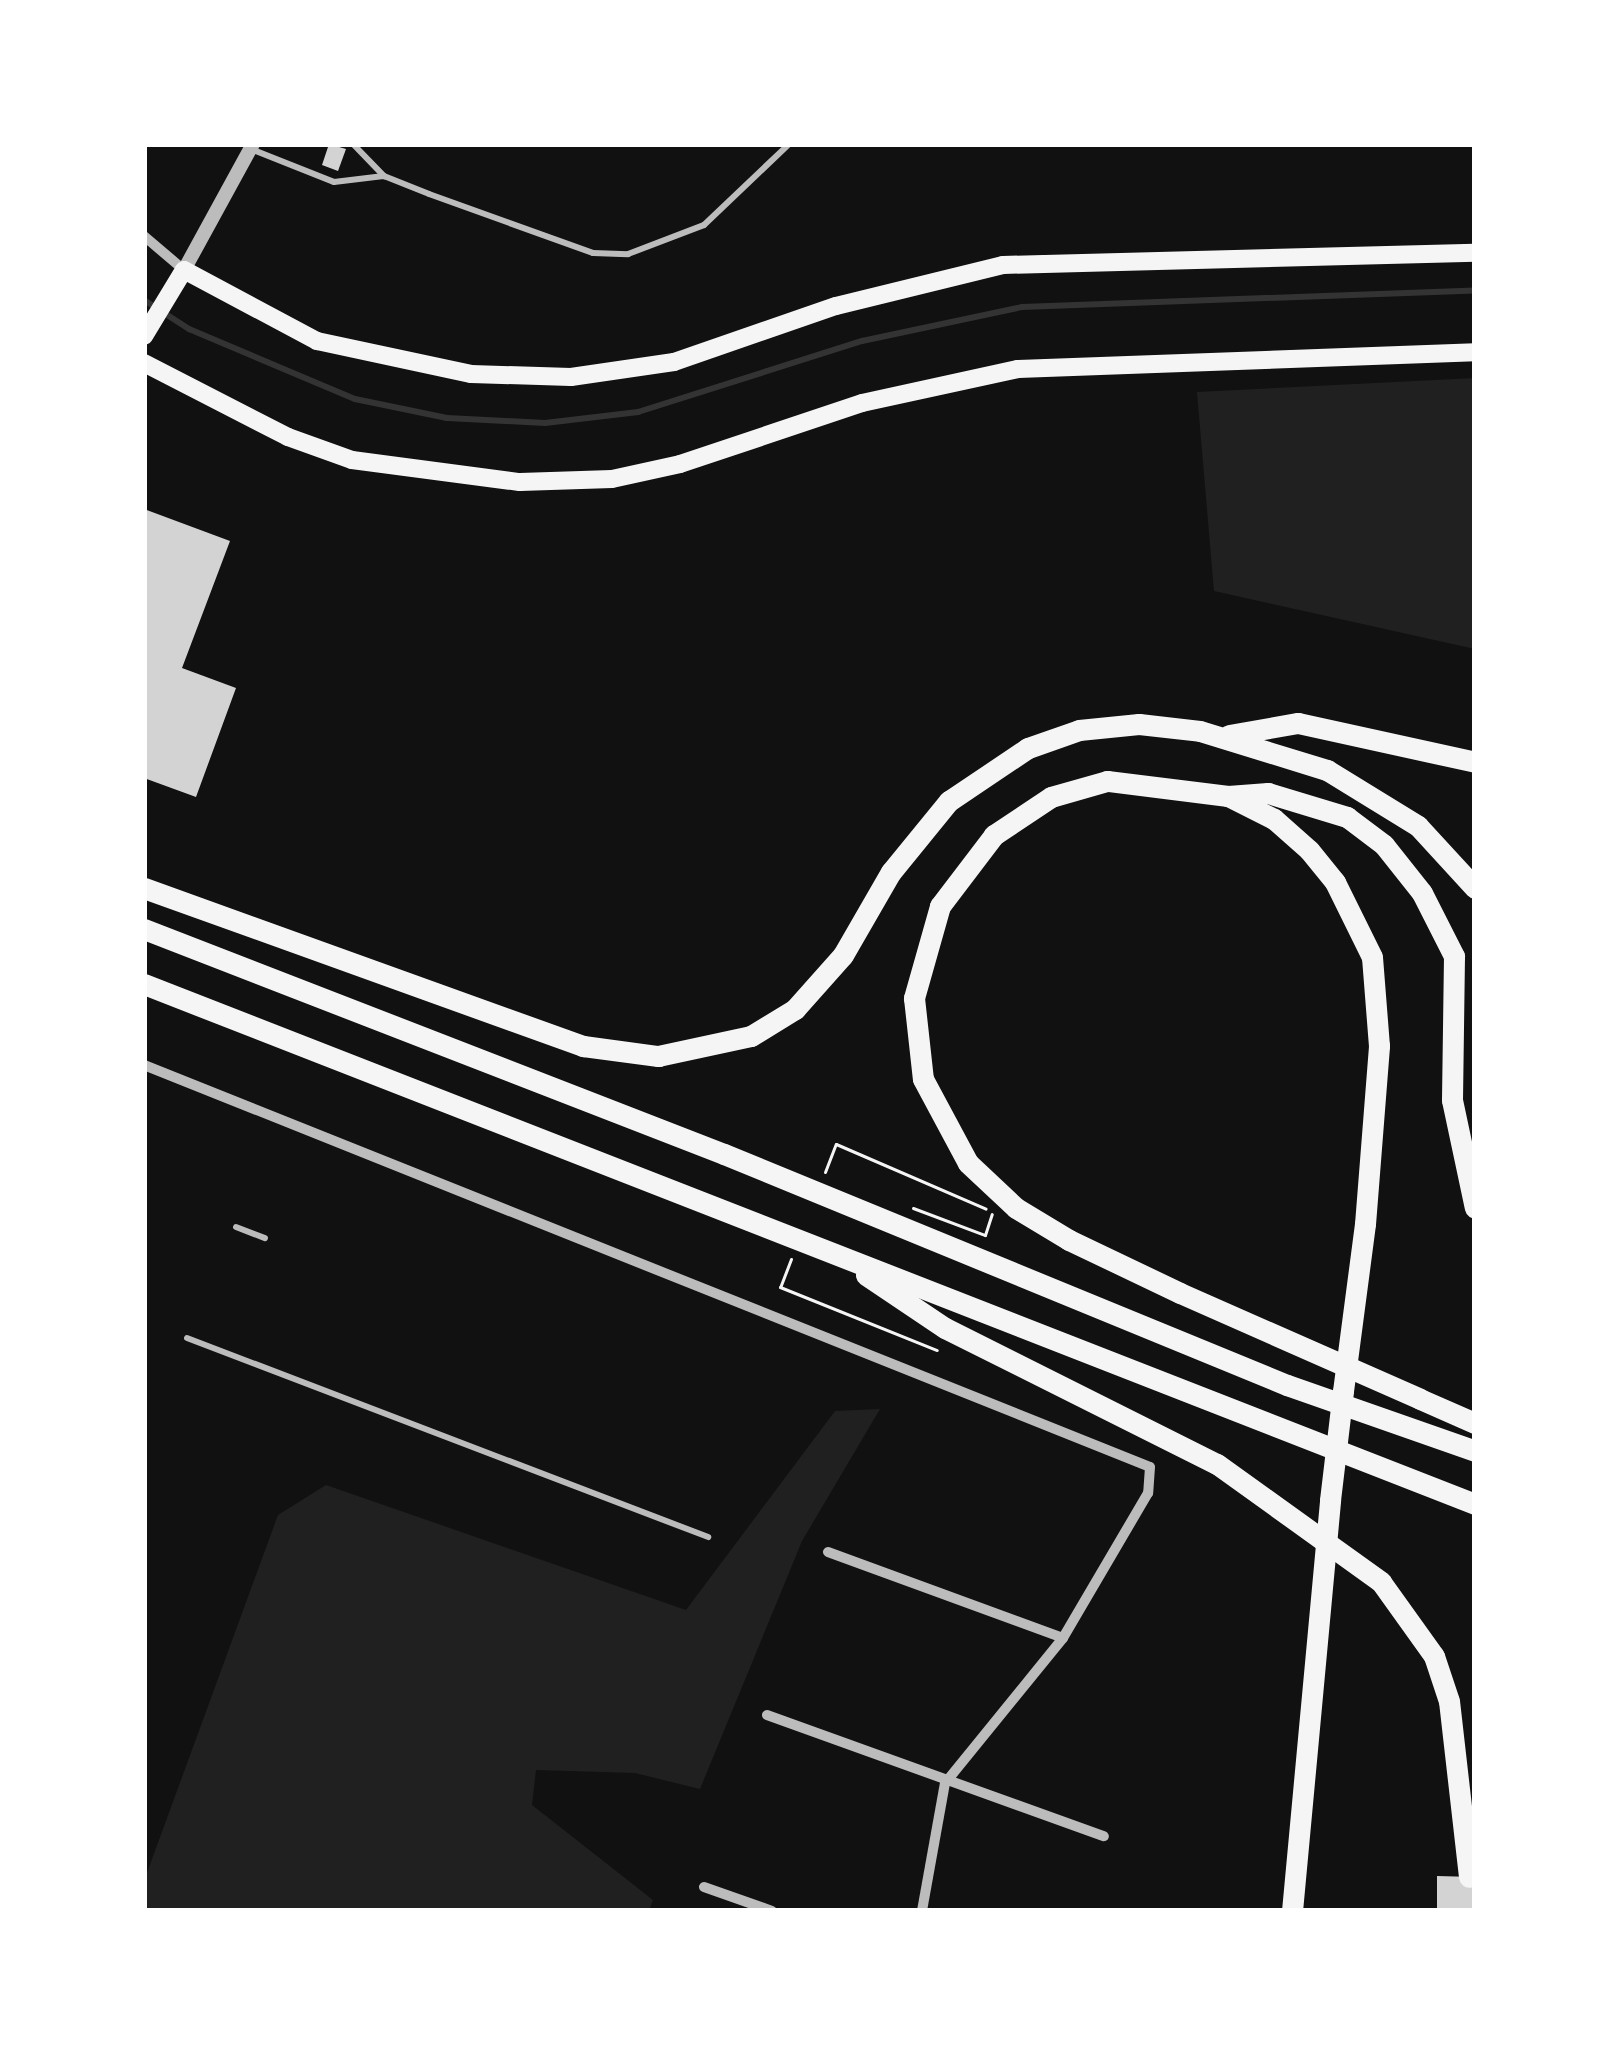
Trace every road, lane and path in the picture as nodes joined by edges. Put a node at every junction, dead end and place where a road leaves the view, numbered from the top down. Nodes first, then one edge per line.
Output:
1 (353, 144) edge
2 (788, 144) edge
3 (252, 147) edge
4 (384, 176) junction
5 (144, 236) edge
6 (1475, 253) edge
7 (184, 270) junction
8 (144, 336) edge
9 (1475, 352) edge
10 (144, 363) edge
11 (1221, 736) junction
12 (1475, 762) edge
13 (1228, 796) junction
14 (144, 888) edge
15 (1475, 888) edge
16 (144, 929) edge
17 (144, 984) edge
18 (144, 1064) edge
19 (820, 1185) dead end
20 (1475, 1208) edge
21 (993, 1212) dead end
22 (236, 1227) dead end
23 (266, 1238) dead end
24 (796, 1246) dead end
25 (826, 1249) junction
26 (945, 1328) junction
27 (187, 1338) dead end
28 (937, 1350) junction
29 (928, 1376) junction
30 (1475, 1423) edge
31 (1475, 1450) edge
32 (1475, 1504) edge
33 (707, 1537) dead end
34 (828, 1552) dead end
35 (1063, 1638) junction
36 (766, 1714) dead end
37 (946, 1783) junction
38 (1104, 1836) dead end
39 (1469, 1877) dead end
40 (704, 1887) dead end
41 (772, 1911) edge
42 (922, 1911) edge
43 (1292, 1911) edge

1 - 4 lane
2 - 4 lane
3 - 4 lane
3 - 7 street
5 - 7 street
6 - 7 main road
7 - 8 main road
9 - 10 main road
11 - 12 highway
11 - 14 highway
11 - 15 highway
13 - 20 highway
13 - 30 highway
13 - 43 highway
16 - 31 highway
17 - 25 highway
18 - 29 street
19 - 21 path
22 - 23 lane
24 - 28 path
25 - 26 highway
25 - 32 highway
26 - 28 path
26 - 39 highway
27 - 33 lane
28 - 29 path
29 - 35 street
34 - 35 street
35 - 37 street
36 - 37 street
37 - 38 street
37 - 42 street
40 - 41 street

